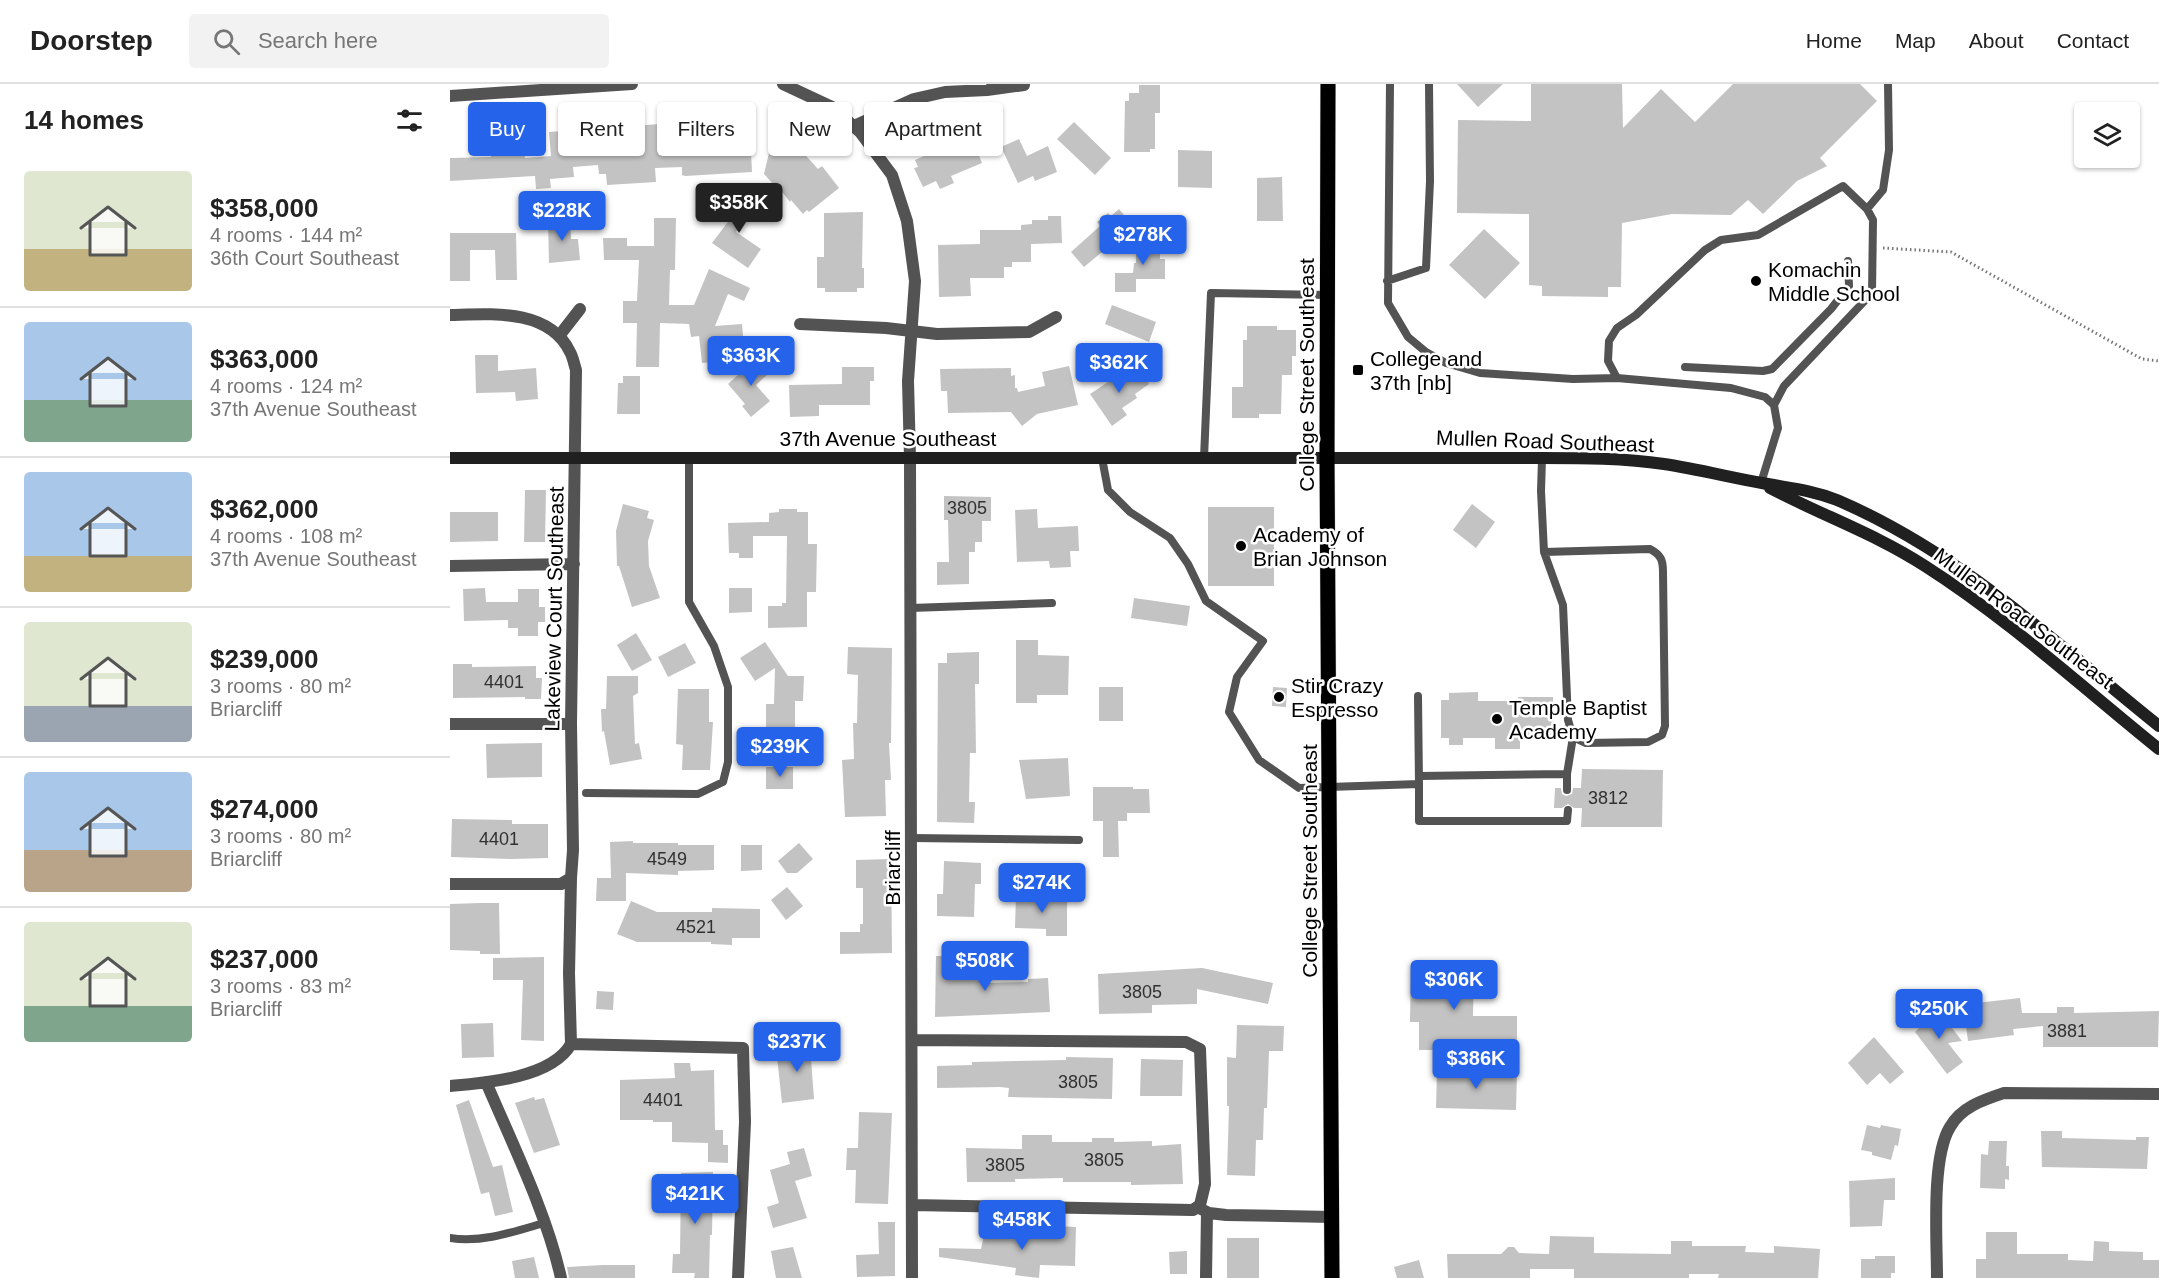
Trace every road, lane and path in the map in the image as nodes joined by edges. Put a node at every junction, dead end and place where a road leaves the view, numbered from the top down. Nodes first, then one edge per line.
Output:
1 (632, 84) edge
2 (783, 84) edge
3 (1328, 84) edge
4 (1390, 84) edge
5 (1430, 84) edge
6 (1888, 84) edge
7 (1024, 85) edge
8 (450, 96) edge
9 (854, 126) junction
10 (1867, 209) junction
11 (1873, 248) junction
12 (1848, 261) dead end
13 (1387, 281) junction
14 (1327, 295) junction
15 (580, 309) dead end
16 (450, 315) edge
17 (1056, 317) dead end
18 (800, 324) dead end
19 (912, 331) junction
20 (559, 336) junction
21 (2159, 361) edge
22 (1684, 367) dead end
23 (1617, 378) junction
24 (1774, 405) junction
25 (450, 458) edge
26 (575, 458) junction
27 (689, 458) junction
28 (910, 458) junction
29 (1102, 458) junction
30 (1203, 458) junction
31 (1327, 458) junction
32 (1542, 458) junction
33 (1761, 483) junction
34 (1544, 552) junction
35 (573, 564) junction
36 (450, 566) edge
37 (1052, 603) dead end
38 (910, 608) junction
39 (1418, 696) dead end
40 (571, 723) junction
41 (450, 724) edge
42 (2159, 726) edge
43 (1573, 737) junction
44 (2159, 749) edge
45 (1567, 774) junction
46 (1419, 780) junction
47 (1329, 787) junction
48 (1567, 790) dead end
49 (586, 793) dead end
50 (1568, 810) dead end
51 (911, 838) junction
52 (1079, 840) dead end
53 (570, 878) junction
54 (450, 884) edge
55 (912, 1040) junction
56 (570, 1044) junction
57 (486, 1082) junction
58 (450, 1086) edge
59 (2159, 1094) edge
60 (912, 1205) junction
61 (1202, 1209) junction
62 (1332, 1217) junction
63 (544, 1223) junction
64 (450, 1238) edge
65 (561, 1278) edge
66 (738, 1278) edge
67 (912, 1278) edge
68 (1206, 1278) edge
69 (1332, 1278) edge
70 (1937, 1278) edge

1 - 8 street
2 - 9 street, Briarcliff
3 - 14 main road, College Street Southeast
4 - 13 lane
5 - 13 lane
6 - 10 lane
7 - 9 street
9 - 19 street, Briarcliff
10 - 11 lane
10 - 23 lane
11 - 21 path
11 - 24 lane
12 - 22 lane
13 - 23 lane
14 - 30 lane
14 - 31 main road, College Street Southeast
15 - 20 street
16 - 20 street
17 - 19 street
18 - 19 street
19 - 28 street, Briarcliff
20 - 26 street, Lakeview Court Southeast
23 - 24 lane
24 - 33 lane
25 - 26 street, 37th Avenue Southeast
26 - 27 street, 37th Avenue Southeast
26 - 35 street, Lakeview Court Southeast
27 - 28 street, 37th Avenue Southeast
27 - 49 lane
28 - 29 street, 37th Avenue Southeast
28 - 38 street, Briarcliff
29 - 30 street, 37th Avenue Southeast
29 - 47 lane
30 - 31 street, 37th Avenue Southeast
31 - 32 street, Mullen Road Southeast
31 - 47 main road, College Street Southeast
32 - 33 street, Mullen Road Southeast
32 - 34 lane
33 - 42 street, Mullen Road Southeast
33 - 44 street, Mullen Road Southeast
34 - 43 lane
34 - 43 lane
35 - 36 street
35 - 40 street, Lakeview Court Southeast
37 - 38 lane
38 - 51 street, Briarcliff
39 - 46 lane
40 - 41 street
40 - 53 street, Lakeview Court Southeast
43 - 45 lane
45 - 46 lane
45 - 48 lane
46 - 47 lane
46 - 50 lane
47 - 62 main road, College Street Southeast
51 - 52 lane
51 - 55 street, Briarcliff
53 - 54 street
53 - 56 street, Lakeview Court Southeast
55 - 60 street, Briarcliff
55 - 61 street
56 - 57 street
56 - 66 street
57 - 58 street
57 - 63 street
59 - 70 street
60 - 61 street
60 - 67 street, Briarcliff
61 - 62 street
61 - 68 street
62 - 69 main road, College Street Southeast
63 - 64 lane
63 - 65 street

